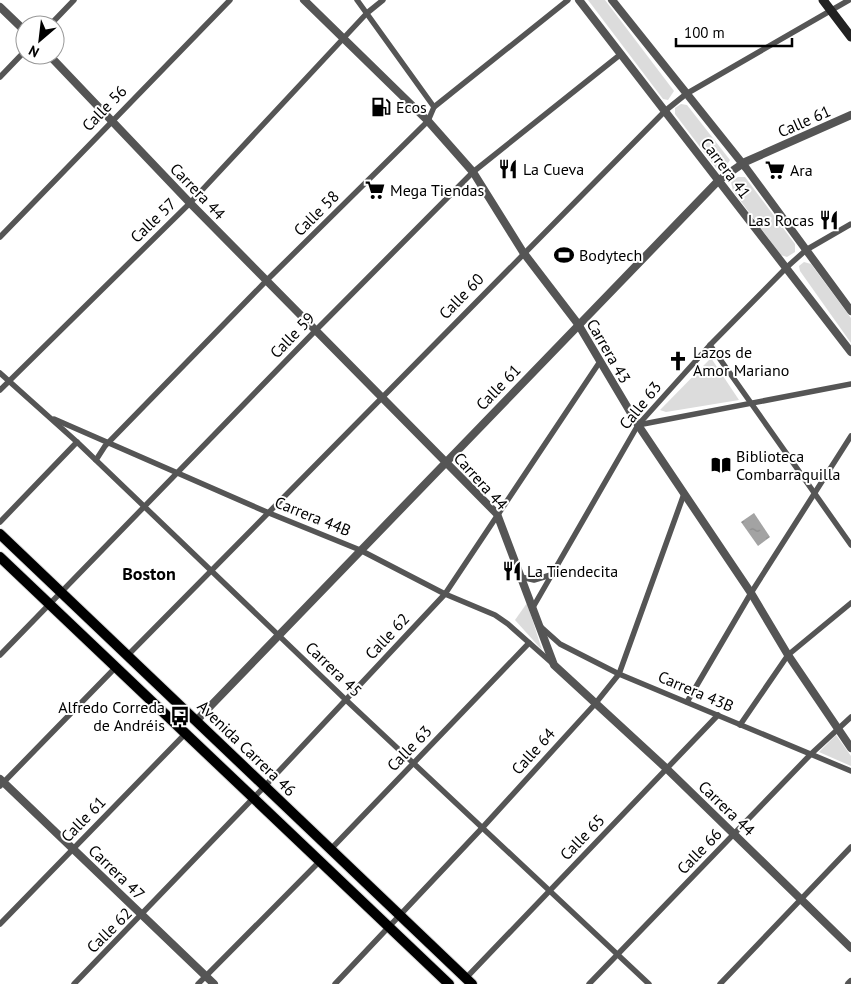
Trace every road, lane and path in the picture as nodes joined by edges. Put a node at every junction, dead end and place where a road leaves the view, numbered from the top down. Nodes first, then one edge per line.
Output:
1 (74, 0) edge
2 (230, 0) edge
3 (304, 0) edge
4 (358, 0) edge
5 (383, 0) edge
6 (568, 0) edge
7 (579, 0) edge
8 (612, 0) edge
9 (823, 0) edge
10 (849, 0) edge
11 (0, 7) edge
12 (831, 10) junction
13 (367, 13) junction
14 (60, 15) edge
15 (15, 21) edge
16 (851, 37) edge
17 (344, 40) junction
18 (621, 54) junction
19 (15, 61) edge
20 (59, 65) edge
21 (0, 77) edge
22 (686, 94) junction
23 (434, 107) junction
24 (665, 111) junction
25 (851, 115) edge
26 (111, 120) junction
27 (428, 121) junction
28 (742, 163) junction
29 (473, 172) junction
30 (719, 180) junction
31 (190, 203) junction
32 (851, 224) edge
33 (0, 238) edge
34 (806, 250) junction
35 (523, 252) junction
36 (788, 267) junction
37 (267, 280) junction
38 (851, 311) edge
39 (578, 324) junction
40 (316, 330) junction
41 (710, 345) junction
42 (851, 352) edge
43 (599, 363) junction
44 (0, 373) edge
45 (9, 381) junction
46 (851, 384) edge
47 (0, 390) edge
48 (381, 397) junction
49 (751, 402) junction
50 (49, 416) junction
51 (638, 425) junction
52 (851, 436) edge
53 (77, 442) junction
54 (109, 442) junction
55 (96, 460) junction
56 (445, 462) junction
57 (178, 472) junction
58 (815, 492) junction
59 (684, 494) junction
60 (143, 507) junction
61 (269, 513) junction
62 (496, 514) junction
63 (0, 522) edge
64 (0, 534) edge
65 (851, 545) edge
66 (360, 550) junction
67 (0, 556) edge
68 (211, 571) junction
69 (554, 574) junction
70 (522, 577) junction
71 (62, 592) junction
72 (444, 594) junction
73 (752, 594) junction
74 (851, 603) edge
75 (50, 604) junction
76 (532, 609) junction
77 (538, 624) junction
78 (279, 635) junction
79 (529, 643) junction
80 (0, 655) edge
81 (128, 655) junction
82 (788, 655) junction
83 (554, 665) junction
84 (116, 667) junction
85 (619, 674) junction
86 (346, 700) junction
87 (687, 702) junction
88 (595, 704) junction
89 (718, 715) junction
90 (851, 717) edge
91 (196, 720) junction
92 (740, 724) junction
93 (837, 728) junction
94 (186, 733) junction
95 (851, 748) edge
96 (812, 754) junction
97 (414, 762) junction
98 (667, 769) junction
99 (851, 771) edge
100 (2, 783) edge
101 (265, 786) junction
102 (253, 798) junction
103 (483, 827) junction
104 (734, 835) junction
105 (851, 847) edge
106 (73, 848) junction
107 (330, 850) junction
108 (319, 862) junction
109 (550, 890) junction
110 (801, 899) junction
111 (399, 914) junction
112 (142, 915) junction
113 (0, 924) edge
114 (387, 926) junction
115 (851, 948) edge
116 (618, 954) junction
117 (206, 976) junction
118 (469, 981) edge
119 (74, 984) edge
120 (198, 984) edge
121 (214, 984) edge
122 (335, 984) edge
123 (449, 984) edge
124 (589, 984) edge
125 (650, 984) edge
126 (720, 984) edge

1 - 14 street
2 - 26 street, Calle 56
3 - 17 street, Carrera 43
4 - 13 street
5 - 13 street, Calle 57
6 - 23 street, Calle 58
7 - 18 street, Carrera 41
8 - 22 street, Carrera 41
9 - 12 main road
10 - 12 street, Calle 60
11 - 15 street
12 - 16 main road
12 - 22 street, Calle 60
13 - 17 street, Calle 57
13 - 23 street
17 - 27 street, Carrera 43
17 - 31 street, Calle 57
18 - 24 street, Carrera 41
18 - 29 street, Calle 59
19 - 21 street
20 - 26 street, Carrera 44
22 - 24 street, Calle 60
22 - 28 street, Carrera 41
23 - 27 street, Calle 58
24 - 30 street, Carrera 41
24 - 35 street, Calle 60
25 - 28 street, Calle 61
26 - 31 street, Carrera 44
26 - 33 street, Calle 56
27 - 29 street, Carrera 43
27 - 37 street, Calle 58
28 - 30 street, Calle 61
28 - 34 street, Carrera 41
29 - 35 street, Carrera 43
29 - 40 street, Calle 59
30 - 36 street, Carrera 41
30 - 39 street, Calle 61
31 - 37 street, Carrera 44
31 - 45 street, Calle 57
32 - 34 street, Calle 63
34 - 36 street, Calle 63
34 - 38 street, Carrera 41
35 - 39 street, Carrera 43
35 - 48 street, Calle 60
36 - 41 street, Calle 63
36 - 42 street, Carrera 41
37 - 40 street, Carrera 44
37 - 54 street, Calle 58
39 - 43 street, Carrera 43
39 - 56 street, Calle 61
40 - 48 street, Carrera 44
40 - 57 street, Calle 59
41 - 49 street
41 - 51 street, Calle 63
43 - 51 street, Carrera 43
43 - 62 street, Calle 62
44 - 45 street, Carrera 45
45 - 47 street, Calle 57
45 - 50 street, Carrera 45
46 - 49 street
48 - 56 street, Carrera 44
48 - 61 street, Calle 60
49 - 51 street
49 - 58 street
50 - 53 street, Carrera 45
50 - 54 street, Carrera 44B
51 - 59 street, Carrera 43
51 - 69 street, Calle 63
52 - 58 street
53 - 55 street, Carrera 45
53 - 63 street
54 - 55 street, Calle 58
54 - 57 street, Carrera 44B
55 - 60 street, Carrera 45
56 - 62 street, Carrera 44
56 - 66 street, Calle 61
57 - 60 street, Calle 59
57 - 61 street, Carrera 44B
58 - 65 street
58 - 73 street
59 - 73 street, Carrera 43
59 - 85 street, Calle 64
60 - 68 street, Carrera 45
60 - 71 street, Calle 59
61 - 66 street, Carrera 44B
61 - 68 street, Calle 60
62 - 70 street, Carrera 44
62 - 72 street, Calle 62
64 - 71 main road, Avenida Carrera 46
66 - 72 street, Carrera 44B
66 - 78 street, Calle 61
67 - 75 main road, Avenida Carrera 46
68 - 78 street, Carrera 45
68 - 81 street, Calle 60
69 - 70 street
69 - 76 street, Calle 63
70 - 76 street, Carrera 44
71 - 75 street, Calle 59
71 - 81 main road, Avenida Carrera 46
72 - 79 street, Carrera 44B
72 - 86 street, Calle 62
73 - 82 street, Carrera 43
73 - 87 street
74 - 82 street
75 - 80 street, Calle 59
75 - 84 main road, Avenida Carrera 46
76 - 77 street, Carrera 44
77 - 83 street, Carrera 44
77 - 85 street, Carrera 43B
78 - 86 street, Carrera 45
78 - 91 street, Calle 61
79 - 83 street, Carrera 44B
79 - 97 street, Calle 63
81 - 91 main road, Avenida Carrera 46
82 - 92 street
82 - 93 street, Carrera 43
83 - 88 street, Carrera 44
84 - 94 main road, Avenida Carrera 46
84 - 100 street
85 - 87 street, Carrera 43B
85 - 88 street, Calle 64
86 - 97 street, Carrera 45
86 - 101 street, Calle 62
87 - 89 street, Carrera 43B
88 - 98 street, Carrera 44
88 - 103 street, Calle 64
89 - 92 street, Carrera 43B
89 - 98 street, Calle 65
90 - 93 street, Calle 66
91 - 101 main road, Avenida Carrera 46
92 - 96 street, Carrera 43B
93 - 95 street, Carrera 43
93 - 96 street, Calle 66
94 - 102 main road, Avenida Carrera 46
94 - 106 street, Calle 61
96 - 99 street, Carrera 43B
96 - 104 street, Calle 66
97 - 103 street, Carrera 45
97 - 107 street, Calle 63
98 - 104 street, Carrera 44
98 - 109 street, Calle 65
100 - 106 street, Carrera 47
101 - 102 street, Calle 62
101 - 107 main road, Avenida Carrera 46
102 - 108 main road, Avenida Carrera 46
102 - 112 street, Calle 62
103 - 109 street, Carrera 45
103 - 111 street, Calle 64
104 - 110 street, Carrera 44
104 - 116 street, Calle 66
105 - 110 street
106 - 112 street, Carrera 47
106 - 113 street, Calle 61
107 - 111 main road, Avenida Carrera 46
108 - 114 main road, Avenida Carrera 46
108 - 117 street
109 - 116 street, Carrera 45
109 - 118 street, Calle 65
110 - 115 street, Carrera 44
110 - 126 street
111 - 114 street, Calle 64
111 - 118 main road, Avenida Carrera 46
112 - 117 street, Carrera 47
112 - 119 street, Calle 62
114 - 122 street, Calle 64
114 - 123 main road, Avenida Carrera 46
116 - 124 street, Calle 66
116 - 125 street, Carrera 45
117 - 120 street
117 - 121 street, Carrera 47

